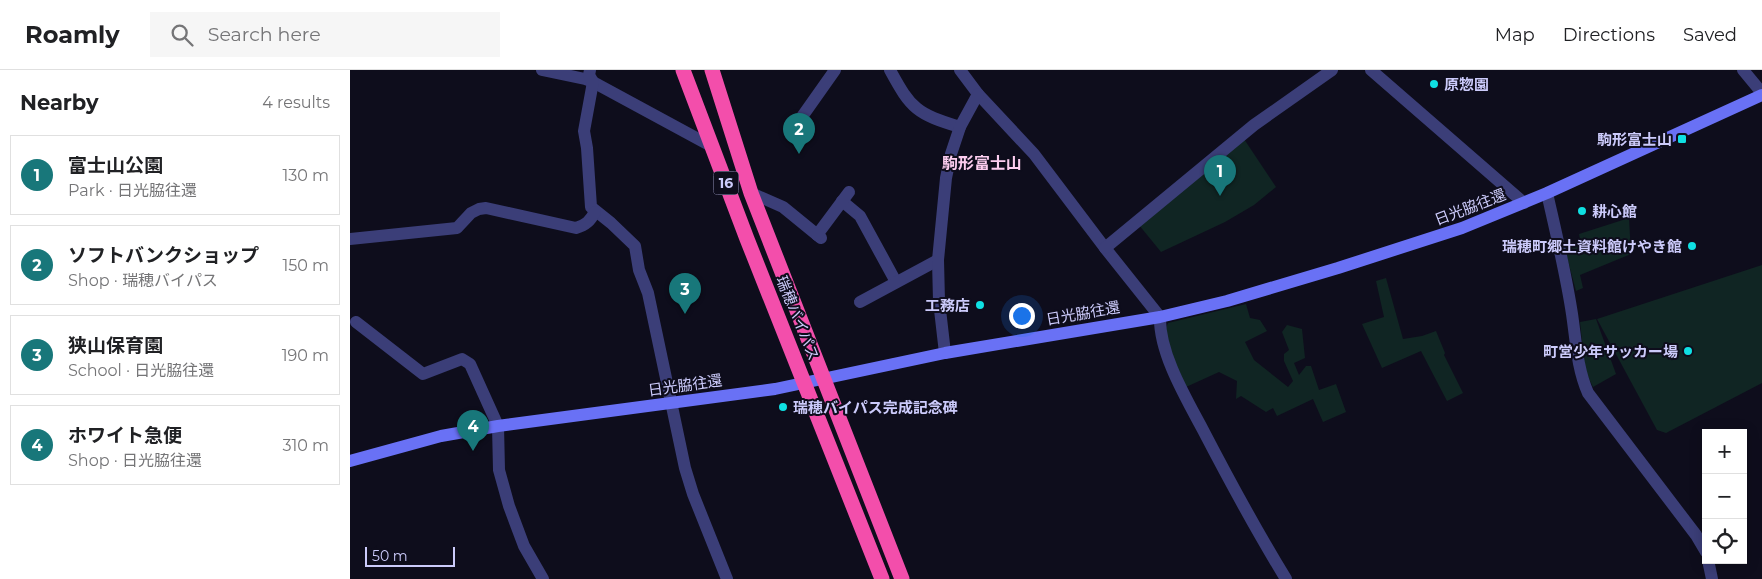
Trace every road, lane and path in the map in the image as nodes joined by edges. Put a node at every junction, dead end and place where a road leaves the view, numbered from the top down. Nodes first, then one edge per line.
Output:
1 (542, 70) edge
2 (683, 70) edge
3 (712, 70) edge
4 (835, 70) edge
5 (890, 70) edge
6 (960, 70) edge
7 (1332, 70) edge
8 (1371, 70) edge
9 (1743, 70) edge
10 (591, 76) edge
11 (978, 94) junction
12 (1762, 94) edge
13 (799, 120) dead end
14 (960, 127) junction
15 (713, 147) junction
16 (752, 193) junction
17 (1547, 193) junction
18 (1524, 203) junction
19 (595, 212) junction
20 (350, 239) edge
21 (1105, 248) junction
22 (938, 260) junction
23 (896, 282) junction
24 (860, 302) dead end
25 (1160, 317) junction
26 (356, 322) dead end
27 (944, 353) junction
28 (825, 379) junction
29 (806, 383) junction
30 (672, 403) junction
31 (498, 426) junction
32 (350, 461) edge
33 (1702, 545) edge
34 (1709, 564) edge
35 (543, 579) edge
36 (727, 579) edge
37 (882, 579) edge
38 (902, 579) edge
39 (1286, 579) edge
40 (1712, 579) edge

1 - 10 street
2 - 15 highway, 瑞穂バイパス / 16
3 - 16 highway, 瑞穂バイパス / 16
4 - 13 street
5 - 14 street
6 - 11 street
7 - 21 street
8 - 18 street
9 - 12 street
10 - 15 street
10 - 19 street
11 - 14 street
11 - 21 street
12 - 17 street, 日光脇往還
14 - 22 street
15 - 29 highway, 瑞穂バイパス / 16
16 - 23 street
16 - 28 highway, 瑞穂バイパス / 16
17 - 18 street, 日光脇往還
17 - 33 street
18 - 25 street, 日光脇往還
19 - 20 street
19 - 30 street
21 - 25 street
22 - 23 street
22 - 27 street
23 - 24 street
25 - 27 street, 日光脇往還
25 - 39 street
26 - 31 street
27 - 28 street, 日光脇往還
28 - 29 street, 日光脇往還
28 - 38 highway, 瑞穂バイパス / 16
29 - 30 street, 日光脇往還
29 - 37 highway, 瑞穂バイパス / 16
30 - 31 street, 日光脇往還
30 - 36 street
31 - 32 street, 日光脇往還
31 - 35 street
34 - 40 street

